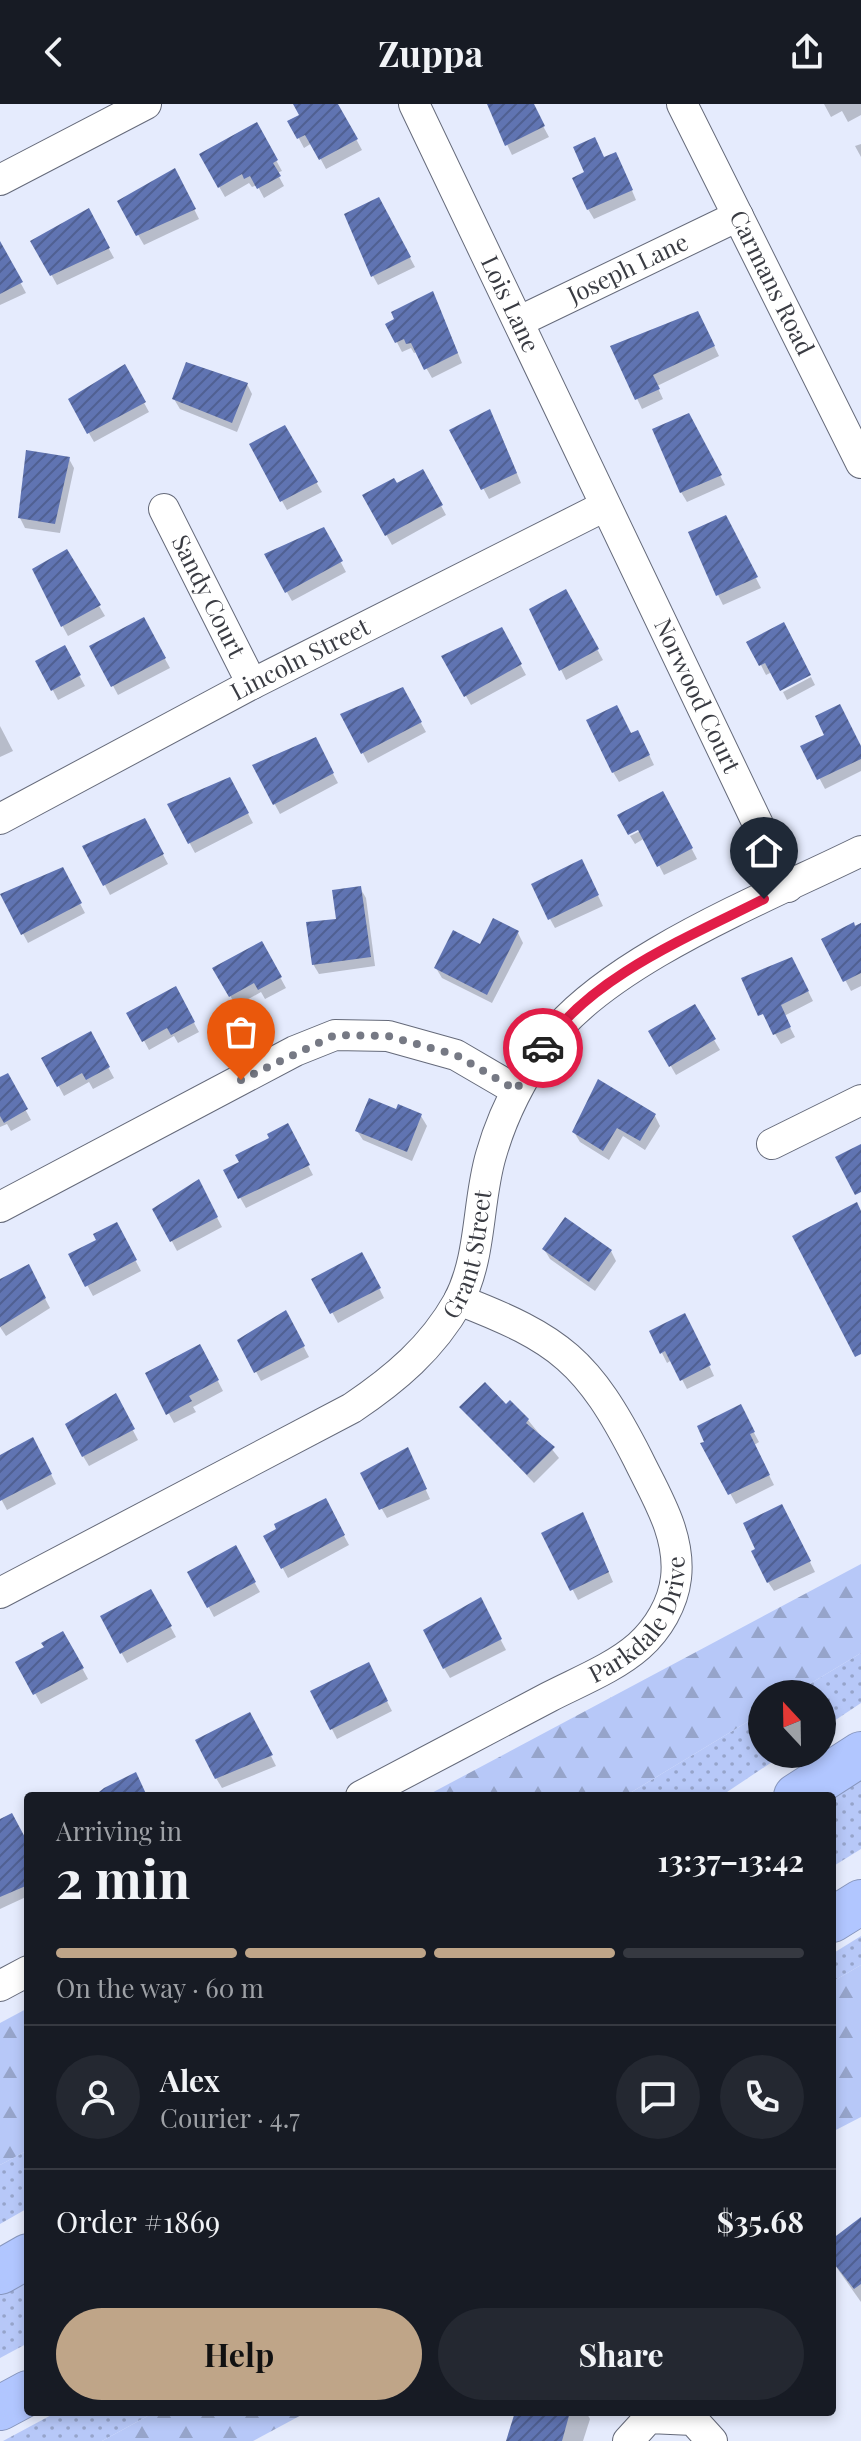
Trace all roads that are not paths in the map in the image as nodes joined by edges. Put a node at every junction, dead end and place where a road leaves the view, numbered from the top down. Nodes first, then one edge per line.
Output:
1 (146, 104) edge
2 (414, 104) edge
3 (682, 104) edge
4 (0, 180) edge
5 (738, 216) junction
6 (520, 321) junction
7 (861, 463) edge
8 (603, 507) junction
9 (164, 509) dead end
10 (252, 684) junction
11 (0, 819) edge
12 (861, 851) edge
13 (788, 887) junction
14 (516, 1090) junction
15 (861, 1100) edge
16 (772, 1144) dead end
17 (0, 1207) edge
18 (459, 1300) junction
19 (0, 1593) edge
20 (861, 1754) edge
21 (369, 1792) edge
22 (802, 1792) edge
23 (861, 1902) edge
24 (836, 1918) edge
25 (24, 1973) edge
26 (0, 1986) edge
27 (24, 2258) edge
28 (0, 2272) edge
29 (24, 2395) edge
30 (0, 2408) edge
31 (628, 2441) edge
32 (712, 2441) edge

1 - 4 street
2 - 6 street, Lois Lane
3 - 5 street, Carmans Road
5 - 6 street, Joseph Lane
5 - 7 street, Carmans Road
6 - 8 street, Lois Lane
8 - 10 street, Lincoln Street
8 - 13 street, Norwood Court
9 - 10 street, Sandy Court
10 - 11 street, Lincoln Street
12 - 13 street, Grant Street
13 - 14 street, Grant Street
14 - 17 street
14 - 18 street, Grant Street
15 - 16 street
18 - 19 street, Grant Street
18 - 21 street, Parkdale Drive
20 - 22 highway
23 - 24 highway
25 - 26 street
27 - 28 highway
29 - 30 highway
31 - 32 street

